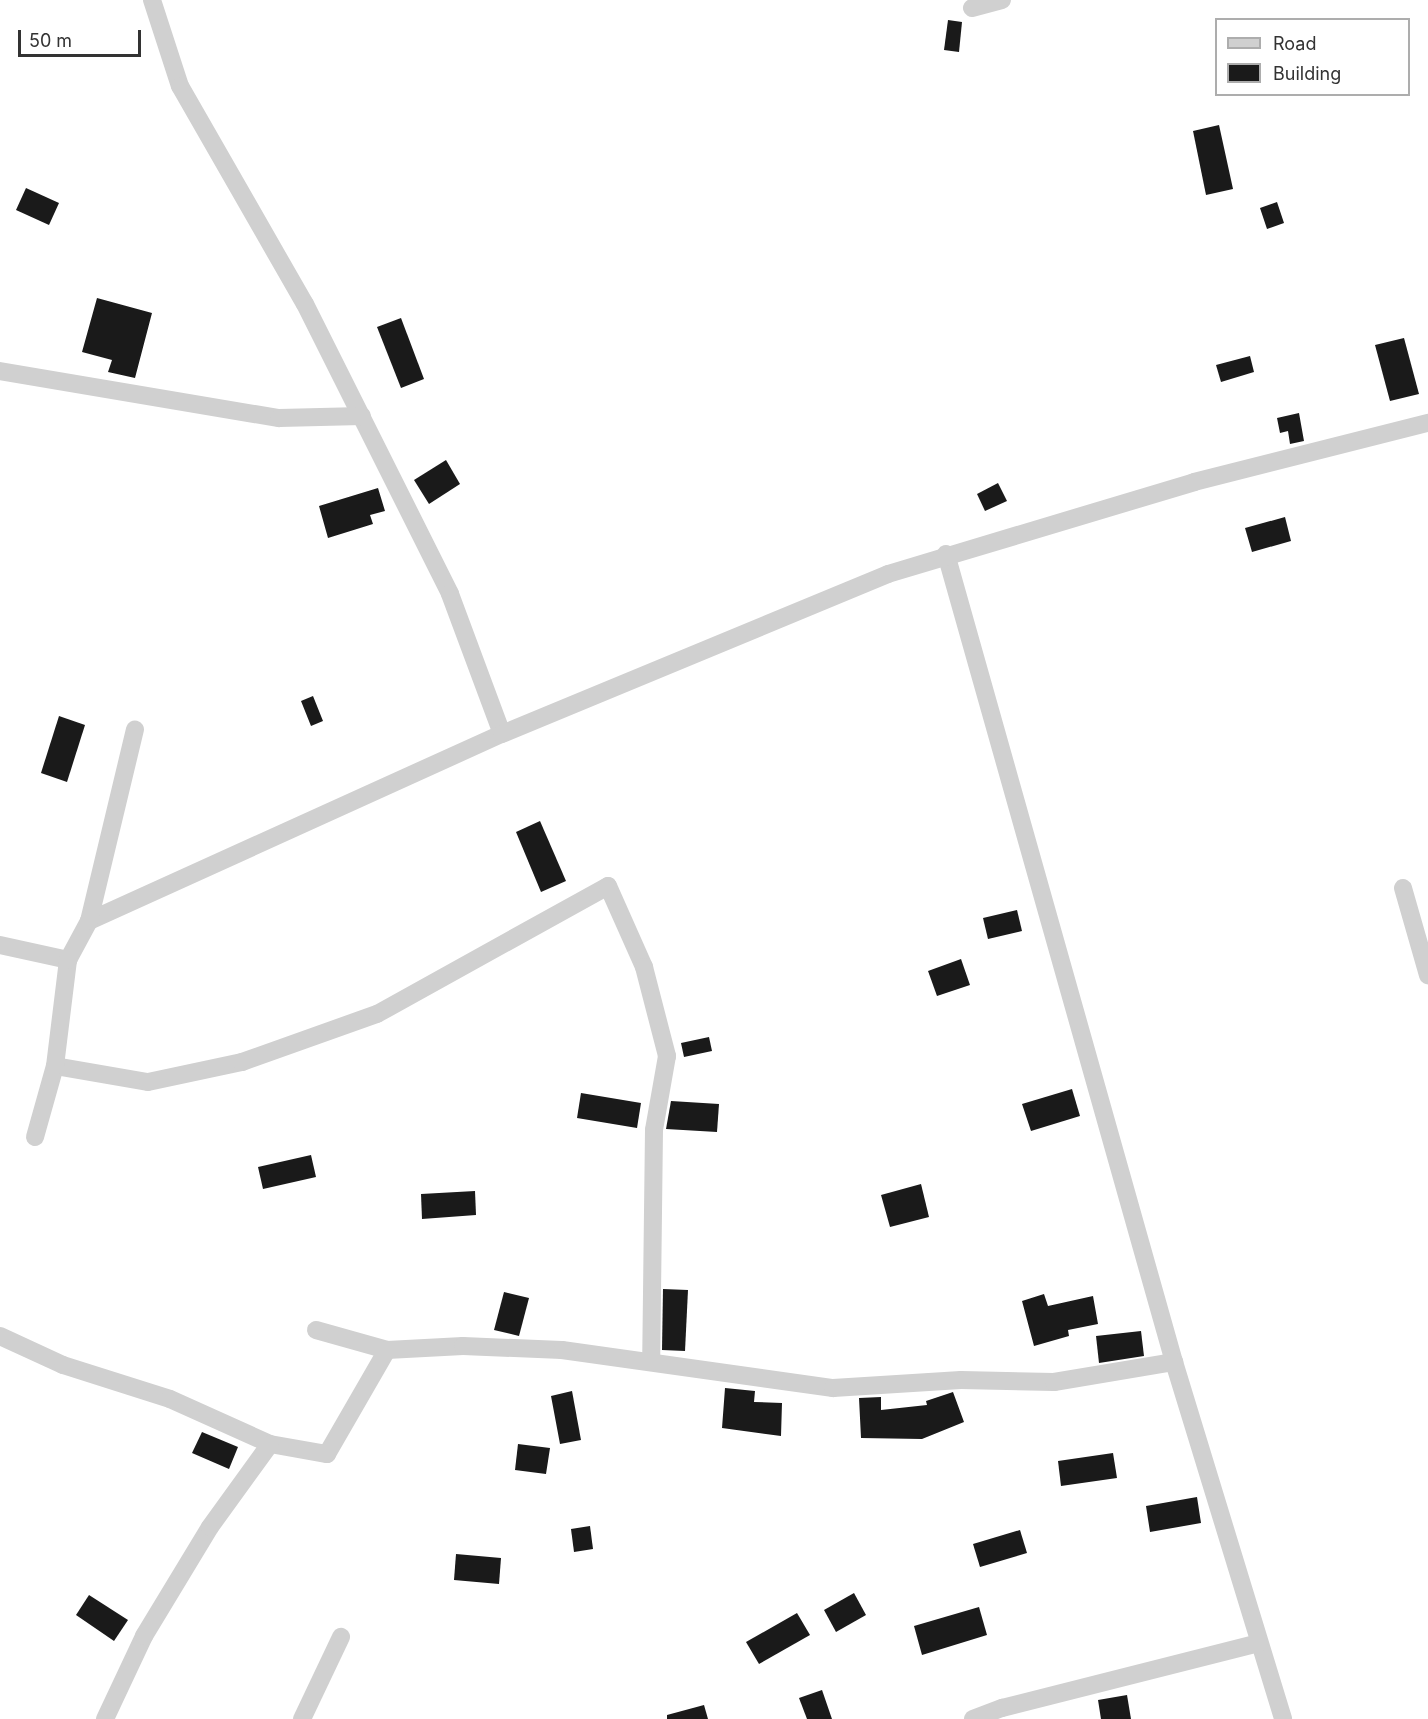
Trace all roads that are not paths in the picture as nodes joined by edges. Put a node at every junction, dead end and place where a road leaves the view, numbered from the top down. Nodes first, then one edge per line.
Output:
1 (152, 0) edge
2 (1002, 0) edge
3 (972, 8) dead end
4 (0, 371) edge
5 (362, 416) junction
6 (1428, 423) edge
7 (946, 554) junction
8 (135, 729) dead end
9 (502, 734) junction
10 (1403, 888) dead end
11 (89, 921) junction
12 (0, 945) edge
13 (68, 960) junction
14 (1428, 975) edge
15 (55, 1066) junction
16 (35, 1137) dead end
17 (315, 1330) dead end
18 (0, 1336) edge
19 (387, 1350) junction
20 (651, 1360) junction
21 (1174, 1362) junction
22 (270, 1444) junction
23 (341, 1637) dead end
24 (1259, 1643) junction
25 (105, 1719) edge
26 (302, 1719) edge
27 (973, 1719) edge
28 (1283, 1719) edge

1 - 5 street
2 - 3 street
4 - 5 street
5 - 9 street
6 - 7 street
7 - 9 street
7 - 21 street
8 - 11 street
9 - 11 street
10 - 14 street
11 - 13 street
12 - 13 street
13 - 15 street
15 - 16 street
15 - 20 street
17 - 19 street
18 - 22 street
19 - 20 street
19 - 22 street
20 - 21 street
21 - 24 street
22 - 25 street
23 - 26 street
24 - 27 street
24 - 28 street

